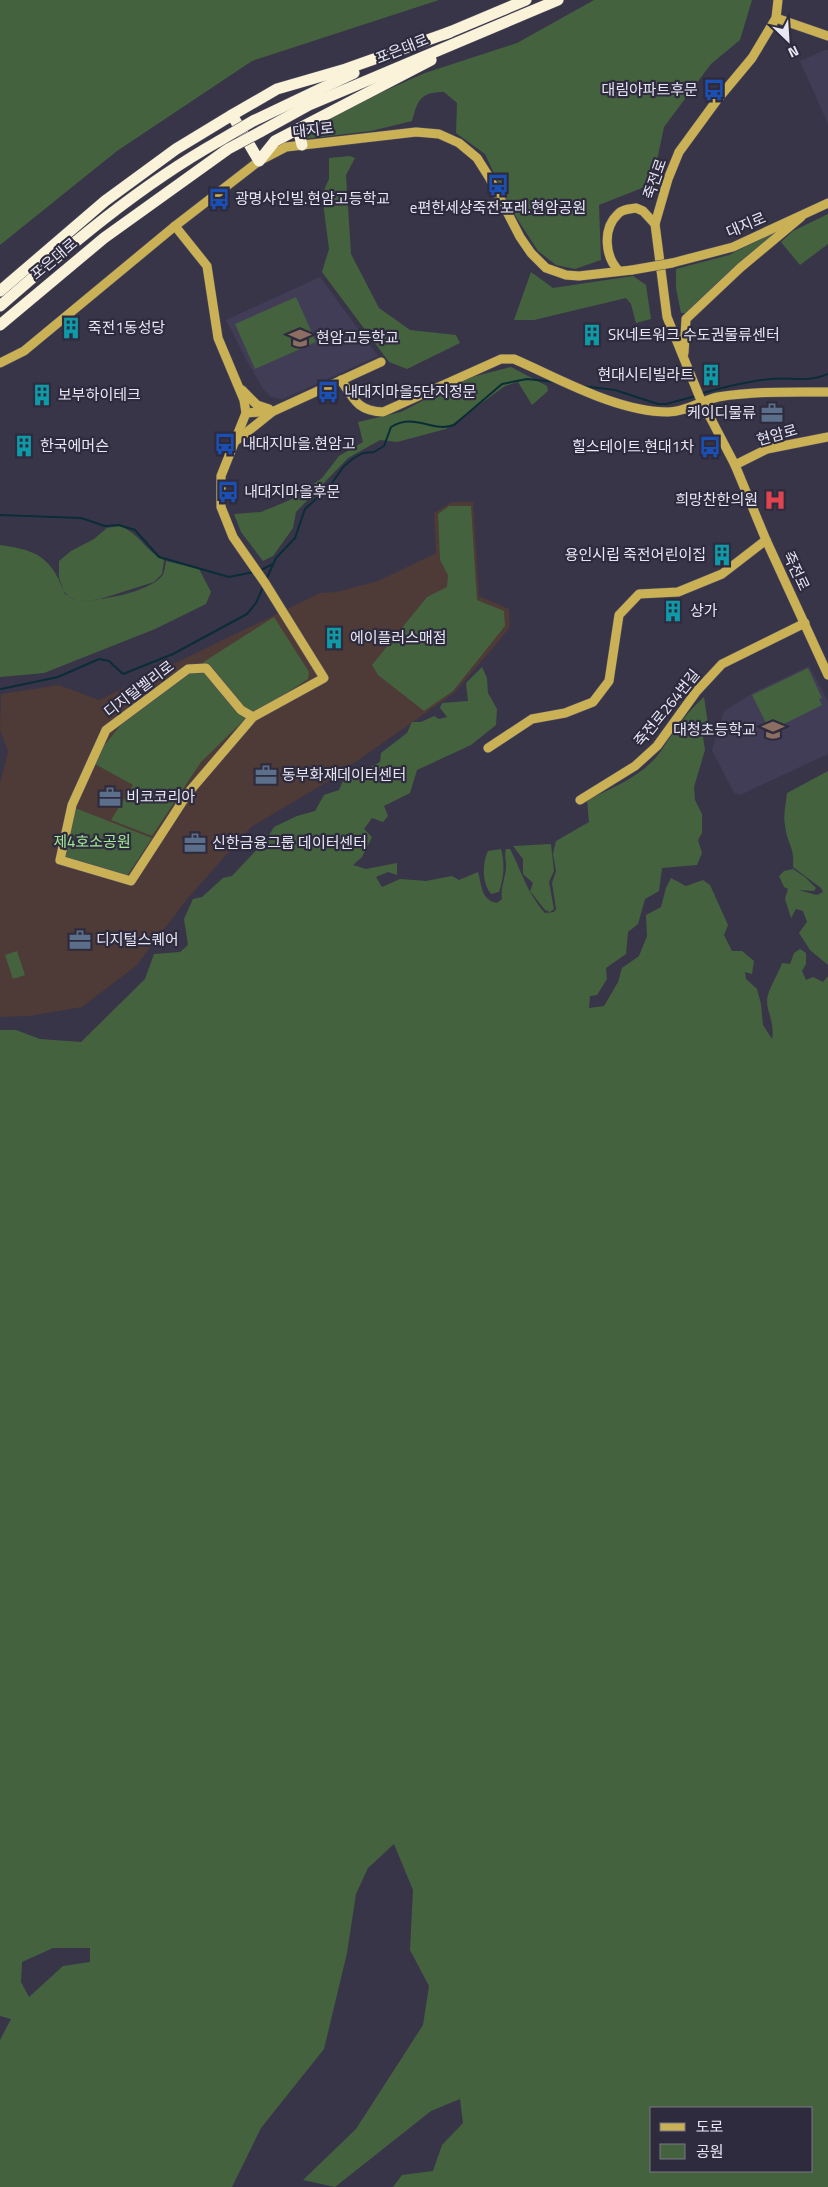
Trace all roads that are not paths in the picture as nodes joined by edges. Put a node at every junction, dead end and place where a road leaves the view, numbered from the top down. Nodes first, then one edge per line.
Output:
1 (526, 0) edge
2 (558, 0) edge
3 (778, 0) edge
4 (776, 18) junction
5 (450, 32) junction
6 (828, 36) edge
7 (472, 38) junction
8 (232, 115) junction
9 (298, 129) junction
10 (302, 145) junction
11 (259, 161) junction
12 (828, 203) edge
13 (801, 217) junction
14 (655, 224) junction
15 (175, 226) junction
16 (619, 271) junction
17 (0, 291) edge
18 (0, 306) edge
19 (0, 325) edge
20 (684, 358) junction
21 (381, 362) dead end
22 (0, 363) edge
23 (341, 380) junction
24 (240, 387) junction
25 (828, 392) edge
26 (700, 397) junction
27 (274, 411) junction
28 (246, 413) junction
29 (828, 436) edge
30 (234, 443) junction
31 (735, 466) junction
32 (766, 540) junction
33 (804, 623) junction
34 (828, 675) edge
35 (253, 717) junction
36 (488, 748) dead end
37 (580, 800) dead end

1 - 5 highway, 포은대로
2 - 7 highway, 포은대로
3 - 4 street, 죽전로
4 - 6 street
4 - 14 street, 죽전로
5 - 8 highway
5 - 18 highway, 포은대로, bridge
7 - 9 highway
7 - 19 highway, 포은대로, bridge
8 - 11 highway
8 - 17 highway
9 - 10 highway
9 - 11 highway
10 - 11 street, 대지로
10 - 16 street, 대지로
11 - 15 street, 대지로
12 - 13 street, 대지로
13 - 16 street, 대지로, bridge
13 - 20 street
14 - 16 street
14 - 20 street, 죽전로
15 - 22 street, 대지로
15 - 24 street
20 - 26 street, 죽전로
21 - 23 street
23 - 26 street
23 - 27 street
24 - 27 street
24 - 28 street
25 - 26 street
26 - 31 street, 죽전로
27 - 28 street
27 - 30 street
28 - 30 street, 디지털벨리로
29 - 31 street, 현암로
30 - 35 street, 디지털벨리로
31 - 32 street, 죽전로
32 - 33 street, 죽전로
32 - 36 street
33 - 34 street, 죽전로
33 - 37 street, 죽전로264번길
35 - 35 street, 디지털벨리로

